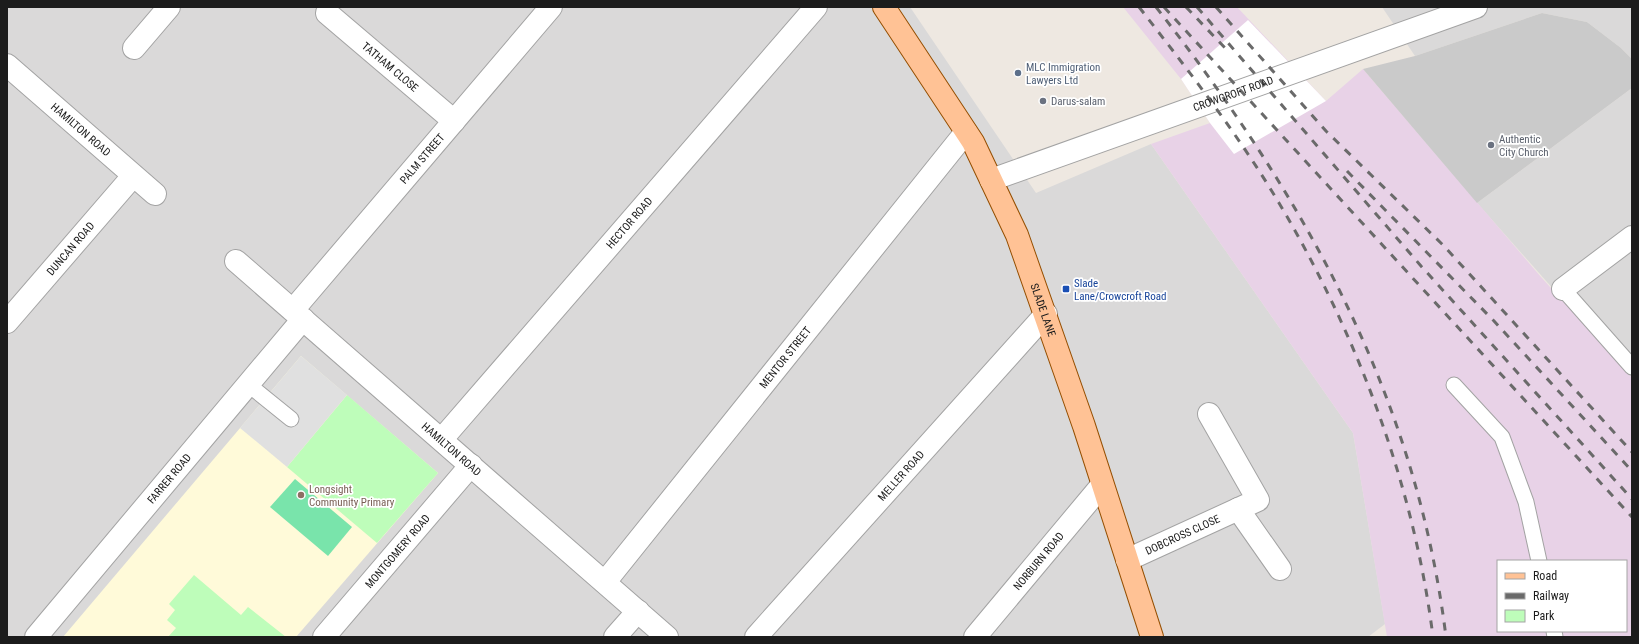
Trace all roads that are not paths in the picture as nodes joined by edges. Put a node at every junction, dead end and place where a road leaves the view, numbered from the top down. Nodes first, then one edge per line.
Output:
1 (169, 7) edge
2 (551, 7) edge
3 (816, 7) edge
4 (884, 7) edge
5 (1476, 7) edge
6 (327, 13) dead end
7 (134, 48) dead end
8 (7, 65) edge
9 (454, 121) junction
10 (966, 132) junction
11 (134, 176) junction
12 (991, 180) junction
13 (155, 194) dead end
14 (1632, 237) edge
15 (236, 261) dead end
16 (1563, 289) joint
17 (1046, 314) junction
18 (298, 315) junction
19 (7, 322) edge
20 (1632, 367) edge
21 (248, 385) junction
22 (1454, 385) dead end
23 (1209, 414) dead end
24 (291, 419) dead end
25 (442, 439) junction
26 (471, 465) junction
27 (1102, 485) junction
28 (1238, 509) junction
29 (1127, 560) junction
30 (1539, 560) edge
31 (1280, 569) dead end
32 (605, 582) junction
33 (638, 611) junction
34 (36, 637) edge
35 (324, 637) edge
36 (615, 637) edge
37 (667, 637) edge
38 (756, 637) edge
39 (974, 637) edge
40 (1152, 637) edge

1 - 7 street
2 - 9 street, PALM STREET
3 - 25 street, HECTOR ROAD
4 - 10 main road, SLADE LANE
5 - 12 street, CROWCROFT ROAD
6 - 9 street, TATHAM CLOSE
8 - 11 street, HAMILTON ROAD
9 - 18 street, PALM STREET
10 - 12 main road, SLADE LANE
10 - 32 street, MENTOR STREET
11 - 13 street, HAMILTON ROAD
11 - 19 street, DUNCAN ROAD
12 - 17 main road, SLADE LANE
14 - 16 street
15 - 18 street, HAMILTON ROAD
16 - 20 lane
17 - 27 main road, SLADE LANE
17 - 38 street, MELLER ROAD
18 - 21 street, FARRER ROAD
18 - 25 street, HAMILTON ROAD
21 - 24 lane
21 - 34 street, FARRER ROAD
22 - 30 lane
23 - 28 street, DOBCROSS CLOSE
25 - 26 street, HAMILTON ROAD
26 - 32 street, HAMILTON ROAD
26 - 35 street, MONTGOMERY ROAD
27 - 29 main road, SLADE LANE
27 - 39 street, NORBURN ROAD
28 - 29 street, DOBCROSS CLOSE
28 - 31 street
29 - 40 main road, SLADE LANE
32 - 33 street, HAMILTON ROAD
33 - 36 street
33 - 37 street, HAMILTON ROAD

